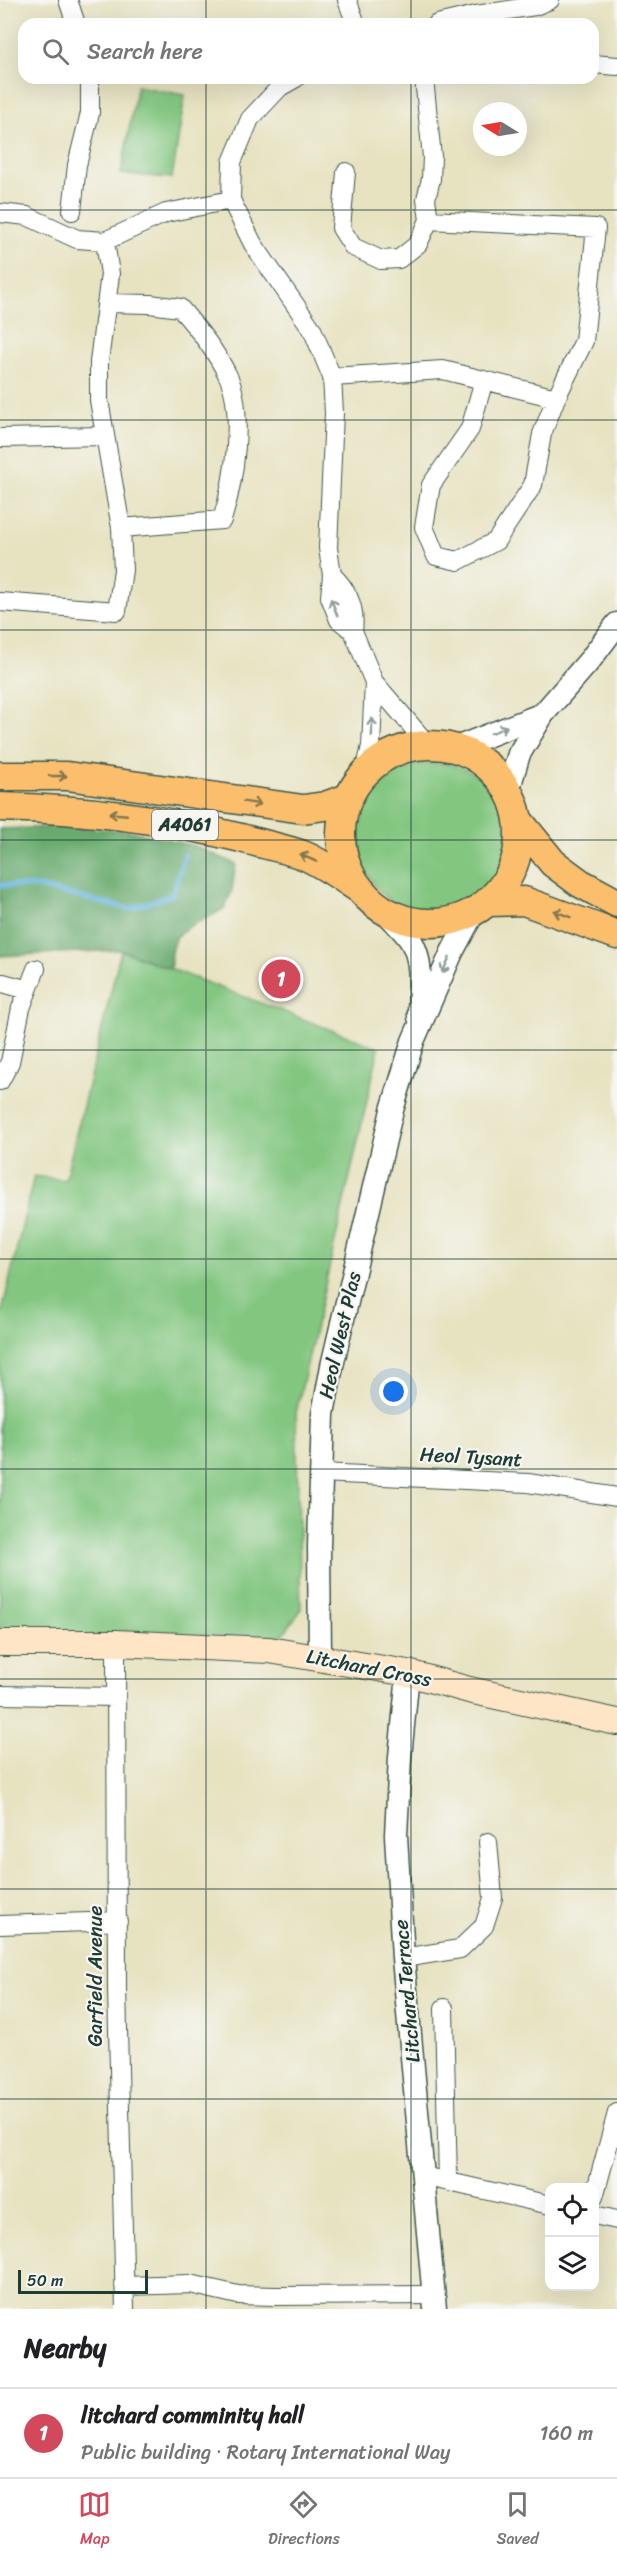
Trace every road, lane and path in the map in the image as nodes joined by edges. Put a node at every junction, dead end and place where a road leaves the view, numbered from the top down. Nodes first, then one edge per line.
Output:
1 (68, 0) edge
2 (347, 0) edge
3 (550, 0) edge
4 (504, 6) edge
5 (74, 18) edge
6 (354, 18) edge
7 (481, 18) edge
8 (599, 64) edge
9 (617, 66) edge
10 (90, 84) edge
11 (285, 84) edge
12 (425, 84) edge
13 (346, 172) dead end
14 (231, 200) junction
15 (72, 211) dead end
16 (0, 213) edge
17 (429, 220) junction
18 (105, 241) junction
19 (106, 303) junction
20 (332, 377) junction
21 (484, 380) junction
22 (556, 399) junction
23 (104, 436) junction
24 (0, 438) edge
25 (121, 528) junction
26 (0, 602) edge
27 (617, 624) edge
28 (374, 682) junction
29 (543, 714) junction
30 (427, 744) junction
31 (456, 748) junction
32 (365, 772) junction
33 (0, 777) edge
34 (508, 790) junction
35 (348, 798) junction
36 (0, 807) edge
37 (519, 821) junction
38 (358, 888) junction
39 (617, 903) edge
40 (481, 908) junction
41 (386, 912) junction
42 (617, 935) edge
43 (36, 969) dead end
44 (3, 983) dead end
45 (28, 990) junction
46 (419, 1021) junction
47 (0, 1081) edge
48 (321, 1473) junction
49 (617, 1497) edge
50 (0, 1643) edge
51 (116, 1643) junction
52 (320, 1656) junction
53 (408, 1673) junction
54 (0, 1695) edge
55 (116, 1696) junction
56 (617, 1722) edge
57 (488, 1842) dead end
58 (118, 1921) junction
59 (0, 1925) edge
60 (404, 1958) junction
61 (444, 2008) dead end
62 (617, 2113) edge
63 (423, 2176) junction
64 (448, 2182) junction
65 (598, 2183) edge
66 (545, 2204) edge
67 (599, 2216) edge
68 (617, 2220) edge
69 (124, 2286) junction
70 (434, 2302) edge
71 (305, 2303) edge
72 (125, 2309) edge

1 - 5 street
2 - 6 street
3 - 4 street
4 - 7 street
8 - 9 street
10 - 15 street
11 - 14 street
12 - 17 street
13 - 17 street
14 - 18 street
14 - 20 street
16 - 18 street
17 - 22 street
18 - 19 street
19 - 23 street
19 - 25 street
20 - 21 street
20 - 28 street
21 - 22 street
21 - 22 street
23 - 24 street
23 - 25 street
25 - 26 street
27 - 29 street
28 - 30 street
32 -> 28 street
31 -> 29 street
29 - 34 street
30 - 31 main road
30 - 32 main road
31 - 34 main road
32 - 35 main road
33 -> 35 main road, A4061
34 - 37 main road
35 - 38 main road
38 -> 36 main road, A4061
37 - 39 main road
37 - 40 main road
38 - 41 main road
40 - 41 main road
42 -> 40 main road
40 -> 46 street, Heol West Plas
41 - 46 street, Heol West Plas
43 - 45 street
44 - 45 street
45 - 47 street
46 - 48 street, Heol West Plas
48 - 49 street, Heol Tysant
48 - 52 street, Heol West Plas
50 - 51 main road, Litchard Cross
51 - 52 main road, Litchard Cross
51 - 55 street, Garfield Avenue
52 - 53 main road, Litchard Cross
53 - 56 main road, Litchard Cross
53 - 60 street, Litchard Terrace
54 - 55 street
55 - 58 street, Garfield Avenue
57 - 60 street
58 - 59 street
58 - 69 street, Garfield Avenue
60 - 63 street, Litchard Terrace
61 - 64 street
62 - 65 street
63 - 64 street
63 - 70 street, Litchard Terrace
64 - 66 street
67 - 68 street
69 - 71 street
69 - 72 street, Garfield Avenue
70 - 71 street

